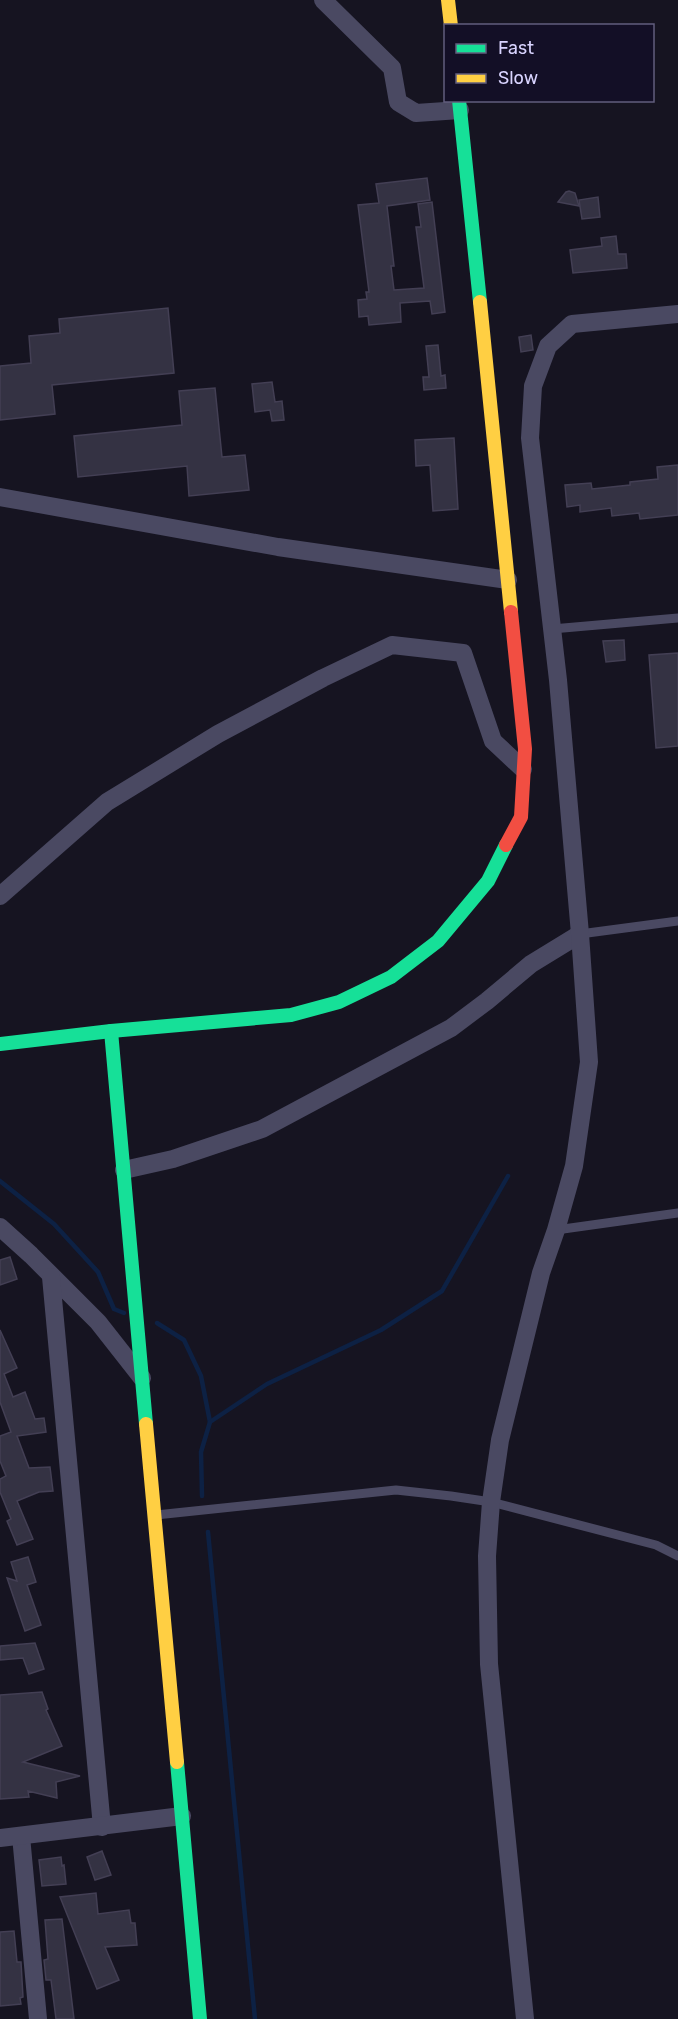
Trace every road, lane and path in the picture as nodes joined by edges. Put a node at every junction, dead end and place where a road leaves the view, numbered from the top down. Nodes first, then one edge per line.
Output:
1 (323, 0) edge
2 (448, 0) edge
3 (451, 24) edge
4 (460, 106) edge
5 (678, 314) edge
6 (0, 497) edge
7 (508, 580) junction
8 (678, 618) edge
9 (552, 629) junction
10 (524, 768) junction
11 (0, 896) edge
12 (678, 921) edge
13 (580, 934) junction
14 (111, 1031) junction
15 (0, 1044) edge
16 (124, 1170) junction
17 (678, 1213) edge
18 (0, 1227) edge
19 (556, 1230) junction
20 (51, 1277) junction
21 (143, 1379) junction
22 (491, 1502) junction
23 (156, 1515) junction
24 (678, 1556) edge
25 (182, 1816) junction
26 (102, 1827) junction
27 (21, 1836) junction
28 (0, 1838) edge
29 (39, 2019) edge
30 (200, 2019) edge
31 (525, 2019) edge

1 - 4 street
2 - 3 street
4 - 7 street
5 - 9 street
6 - 7 street
7 - 10 street
8 - 9 lane
9 - 13 street
10 - 11 street
10 - 14 street
12 - 13 lane
13 - 16 street
13 - 19 street
14 - 15 street
14 - 16 street
16 - 21 street
17 - 19 lane
18 - 20 street
19 - 22 street
20 - 21 street
20 - 26 street
21 - 23 street
22 - 23 lane
22 - 24 lane
22 - 31 street
23 - 25 street
25 - 26 street
25 - 30 street
26 - 27 street
27 - 28 street
27 - 29 street

